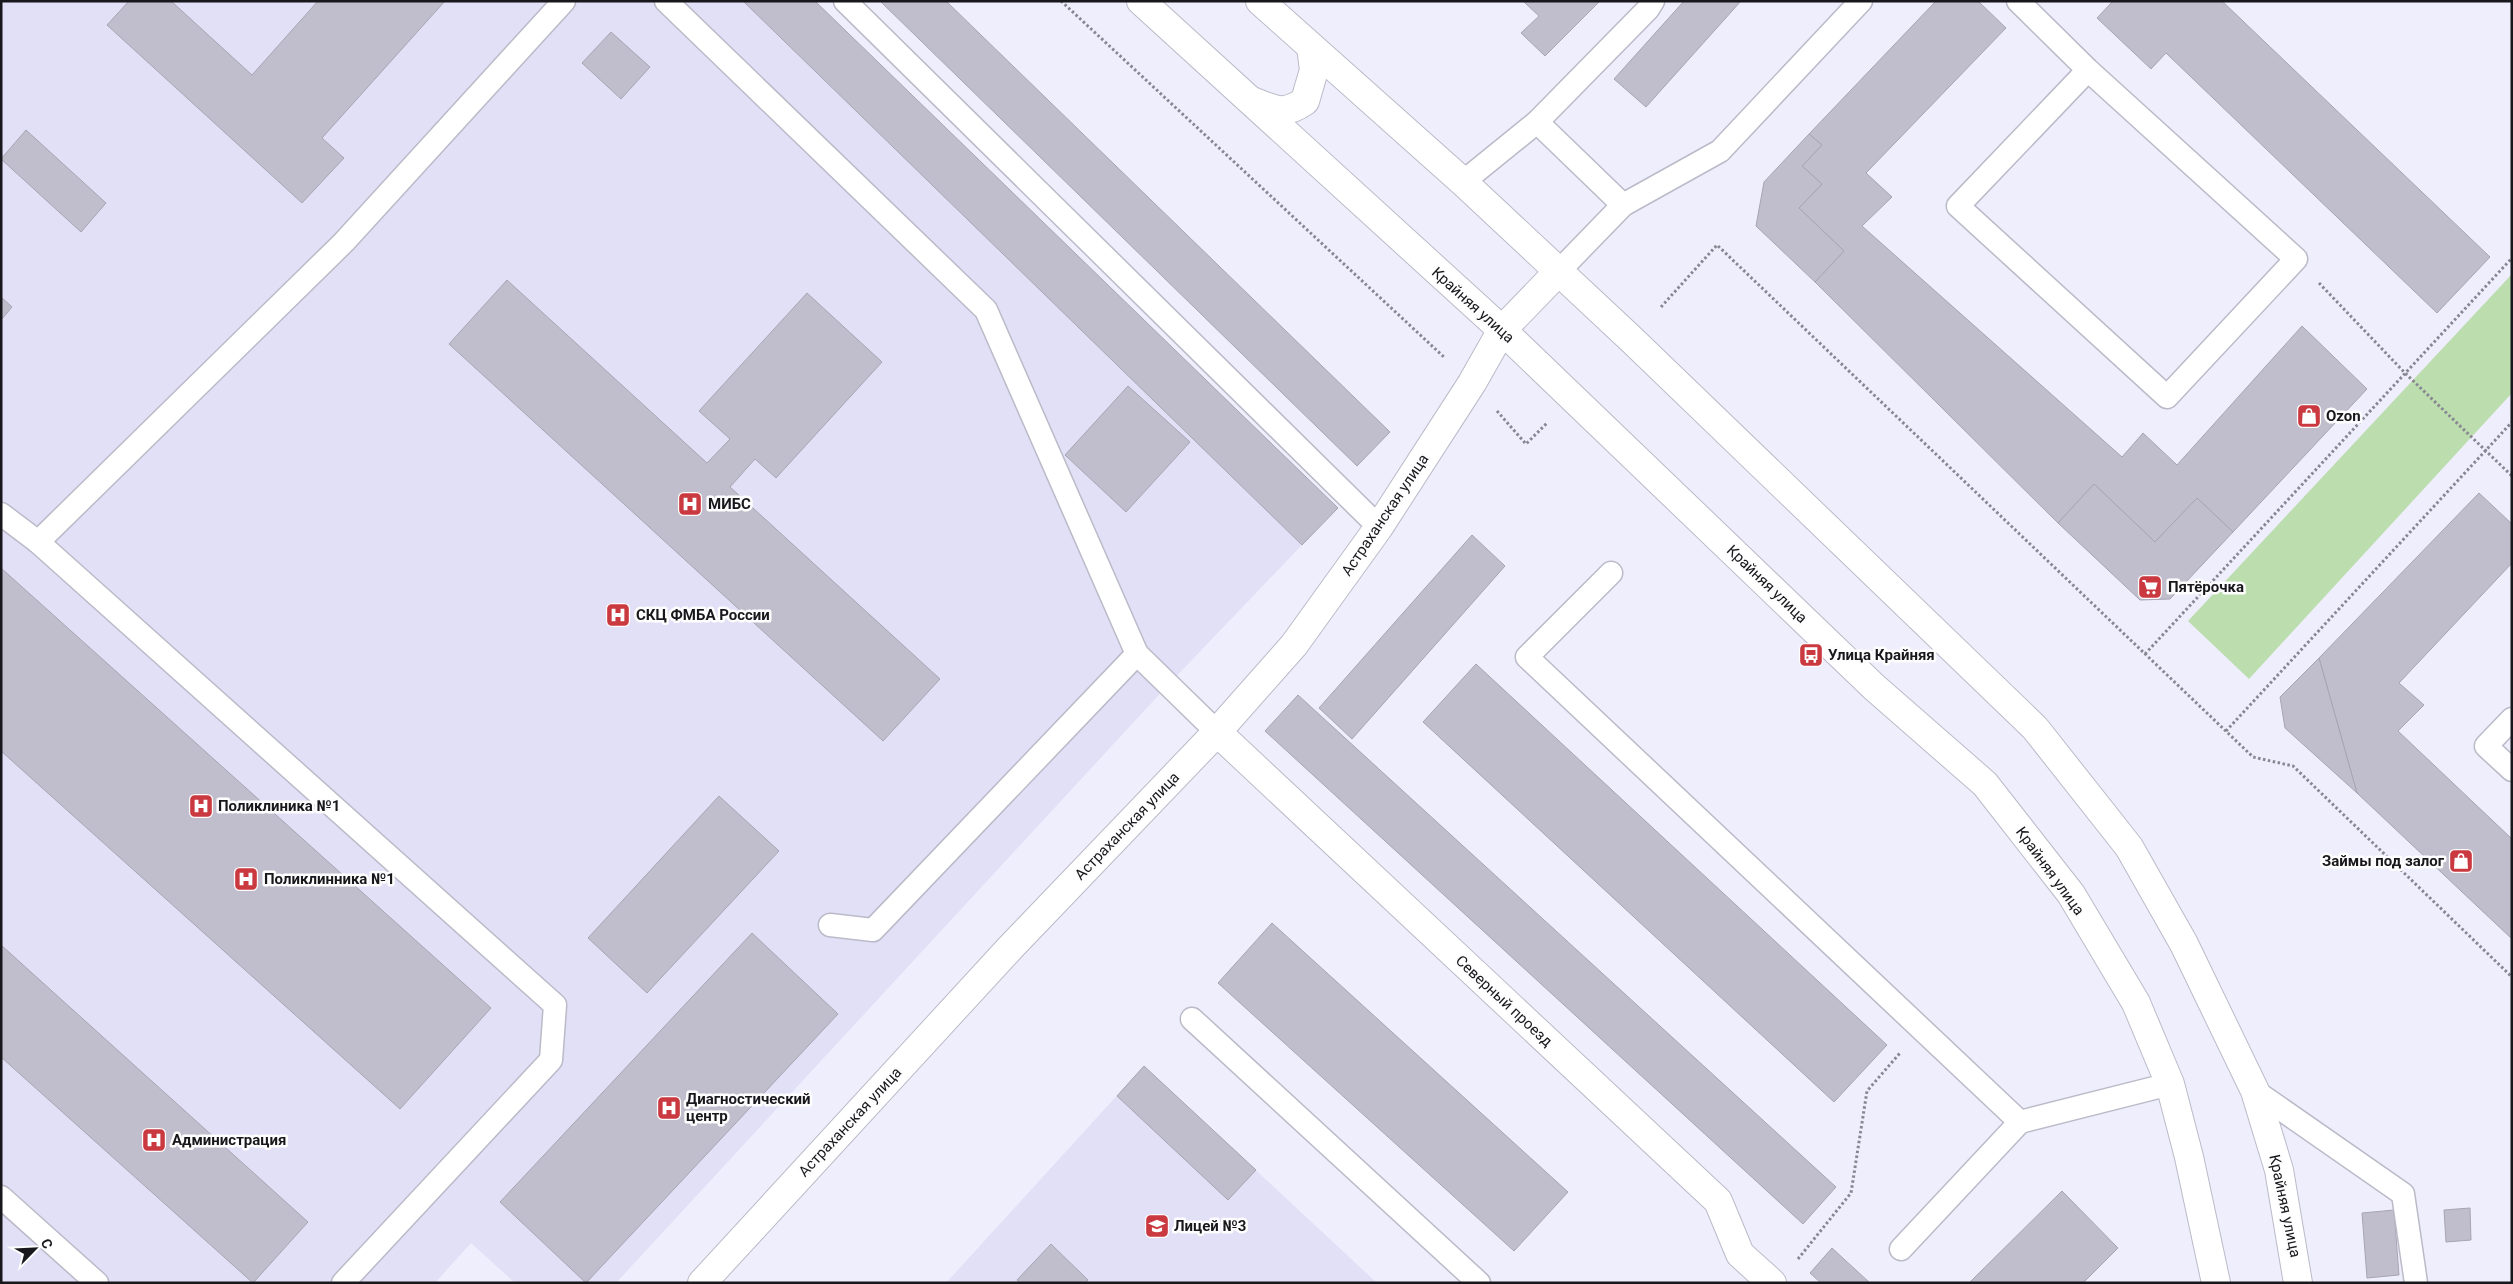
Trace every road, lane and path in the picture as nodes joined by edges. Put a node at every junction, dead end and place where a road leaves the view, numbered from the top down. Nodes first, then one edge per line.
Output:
1 (564, 1) edge
2 (666, 1) edge
3 (845, 1) edge
4 (1061, 1) edge
5 (1141, 1) edge
6 (1260, 1) edge
7 (1653, 1) edge
8 (1861, 1) edge
9 (2018, 1) edge
10 (1311, 47) junction
11 (2088, 70) junction
12 (1244, 97) junction
13 (1537, 122) junction
14 (1463, 182) junction
15 (1623, 205) junction
16 (2512, 258) edge
17 (2296, 259) junction
18 (1559, 271) junction
19 (1661, 307) dead end
20 (1502, 330) junction
21 (2405, 373) junction
22 (1472, 383) junction
23 (1551, 419) dead end
24 (2512, 422) edge
25 (2486, 450) junction
26 (2512, 476) edge
27 (1, 514) edge
28 (1379, 527) junction
29 (38, 542) junction
30 (1611, 572) dead end
31 (1137, 654) junction
32 (2145, 654) junction
33 (2512, 719) edge
34 (2226, 731) junction
35 (1217, 732) junction
36 (2512, 770) edge
37 (830, 925) dead end
38 (2512, 977) edge
39 (1192, 1019) dead end
40 (1920, 1028) junction
41 (2170, 1084) junction
42 (2255, 1091) junction
43 (2020, 1122) junction
44 (1, 1197) edge
45 (1901, 1249) dead end
46 (1796, 1260) dead end
47 (97, 1283) edge
48 (343, 1283) edge
49 (702, 1283) edge
50 (1479, 1283) edge
51 (1772, 1283) edge
52 (2216, 1283) edge
53 (2298, 1283) edge
54 (2416, 1283) edge

1 - 29 lane
2 - 31 lane
3 - 28 lane
4 - 22 path
5 - 12 main road, Крайняя улица
6 - 10 main road, Крайняя улица
7 - 13 lane
8 - 15 lane
9 - 11 lane
10 - 12 main road
10 - 14 main road, Крайняя улица
11 - 17 lane
11 - 17 lane
12 - 20 main road, Крайняя улица
13 - 14 lane
13 - 15 lane
14 - 18 main road, Крайняя улица
15 - 18 lane
16 - 21 path
17 - 21 path
18 - 20 main road, Астраханская улица
18 - 42 main road, Крайняя улица
19 - 32 path
20 - 22 main road, Астраханская улица
20 - 41 main road, Крайняя улица
21 - 25 path
21 - 32 path
22 - 23 path
22 - 28 main road, Астраханская улица
24 - 25 path
25 - 26 path
25 - 34 path
27 - 29 lane
28 - 35 main road, Астраханская улица
29 - 48 lane
30 - 40 lane
31 - 35 lane
31 - 37 lane
32 - 34 path
33 - 36 lane
34 - 38 path
35 - 49 main road, Астраханская улица
35 - 51 main road, Северный проезд
39 - 50 lane
40 - 43 lane
40 - 46 path
41 - 43 lane
41 - 52 main road, Крайняя улица
42 - 53 main road, Крайняя улица
42 - 54 lane
43 - 45 lane
44 - 47 lane

